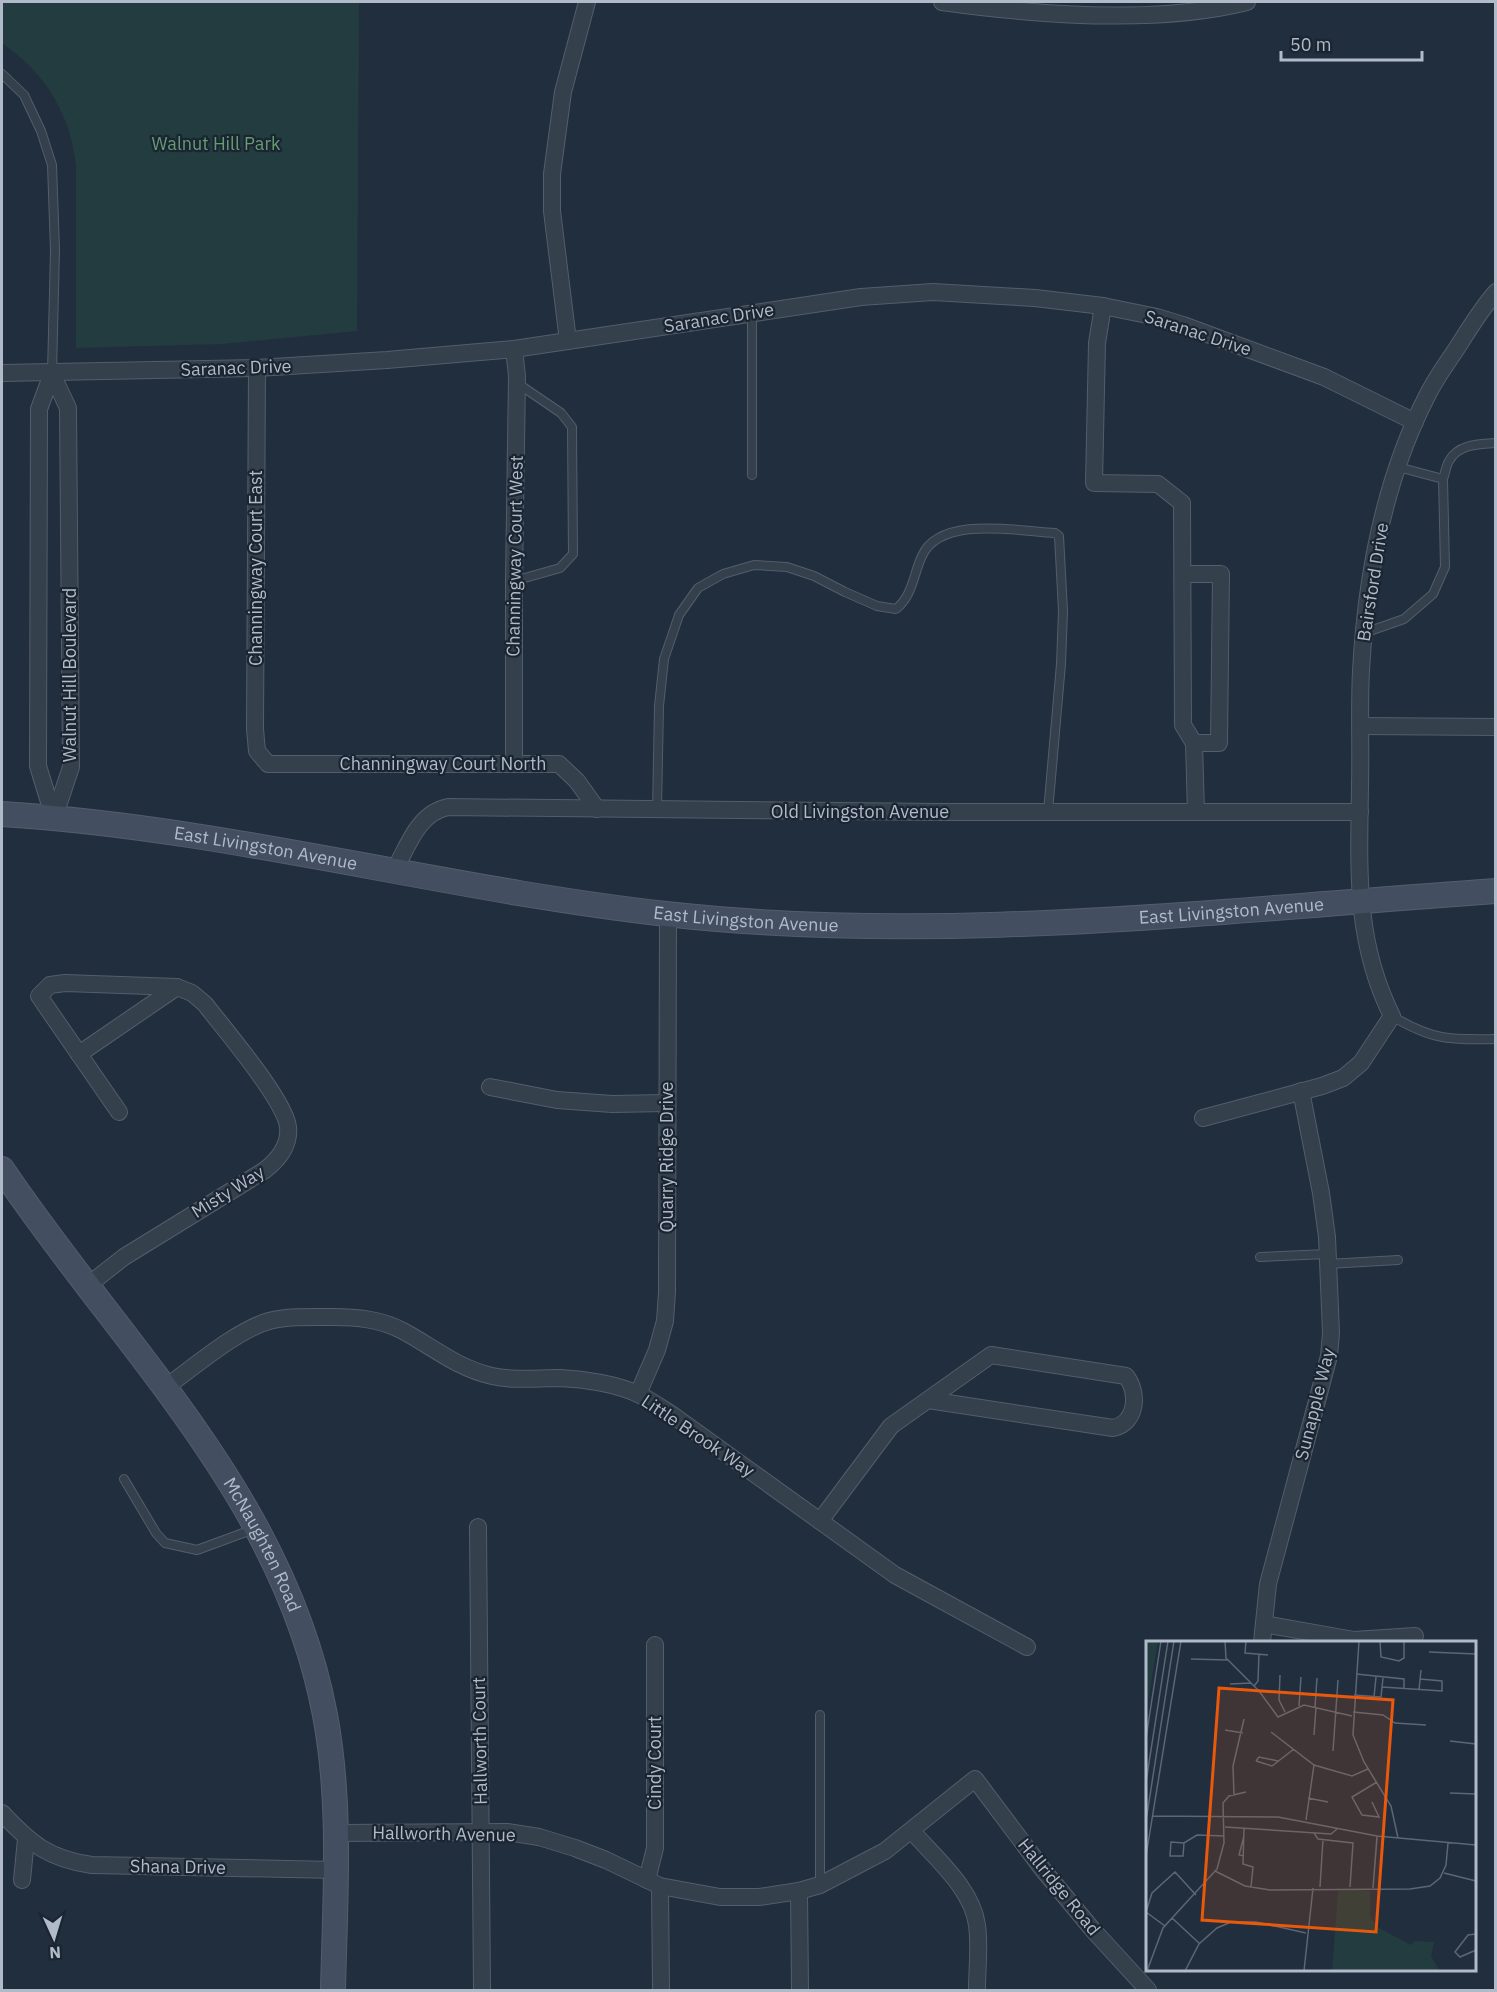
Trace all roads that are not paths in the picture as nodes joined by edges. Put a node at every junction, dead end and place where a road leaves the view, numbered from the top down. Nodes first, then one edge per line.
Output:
1 (587, 2) edge
2 (942, 2) edge
3 (1247, 2) edge
4 (2, 74) edge
5 (1496, 292) edge
6 (1103, 306) junction
7 (752, 313) junction
8 (568, 341) junction
9 (514, 349) junction
10 (257, 368) junction
11 (2, 373) edge
12 (52, 374) junction
13 (517, 383) junction
14 (1415, 422) junction
15 (1496, 443) edge
16 (1398, 467) junction
17 (752, 476) dead end
18 (1443, 479) junction
19 (1183, 574) junction
20 (514, 581) junction
21 (1364, 633) junction
22 (1361, 726) junction
23 (1496, 727) edge
24 (1194, 743) junction
25 (514, 763) junction
26 (268, 764) joint
27 (597, 809) junction
28 (657, 810) junction
29 (1048, 812) junction
30 (1196, 812) junction
31 (1360, 812) junction
32 (2, 814) edge
33 (54, 818) junction
34 (394, 871) junction
35 (1496, 891) edge
36 (1359, 901) junction
37 (668, 914) junction
38 (177, 987) junction
39 (1392, 1016) junction
40 (1496, 1039) edge
41 (79, 1054) junction
42 (490, 1087) dead end
43 (1301, 1091) junction
44 (667, 1103) junction
45 (119, 1112) dead end
46 (1203, 1118) dead end
47 (2, 1169) edge
48 (1260, 1257) dead end
49 (1327, 1259) junction
50 (1398, 1260) dead end
51 (87, 1286) junction
52 (166, 1387) junction
53 (638, 1394) junction
54 (928, 1400) junction
55 (124, 1479) dead end
56 (820, 1521) junction
57 (478, 1527) dead end
58 (257, 1528) junction
59 (1263, 1624) junction
60 (1415, 1636) dead end
61 (1262, 1641) edge
62 (655, 1645) dead end
63 (1027, 1647) dead end
64 (820, 1714) dead end
65 (975, 1779) joint
66 (2, 1813) edge
67 (912, 1831) junction
68 (335, 1833) junction
69 (481, 1833) junction
70 (26, 1839) junction
71 (335, 1870) junction
72 (22, 1880) dead end
73 (654, 1883) junction
74 (820, 1885) junction
75 (799, 1891) junction
76 (333, 1990) edge
77 (482, 1990) edge
78 (661, 1990) edge
79 (800, 1990) edge
80 (977, 1990) edge
81 (1148, 1990) edge

1 - 8 street
2 - 3 street
4 - 12 lane, Walnut Hill Boulevard
5 - 14 street, Bairsford Drive
6 - 7 street, Saranac Drive
6 - 14 street, Saranac Drive
6 - 19 street
7 - 8 street, Saranac Drive
7 - 17 lane
8 - 9 street, Saranac Drive
9 - 10 street, Saranac Drive
9 - 13 street, Channingway Court West
10 - 12 street, Saranac Drive
10 - 26 street, Channingway Court East
11 - 12 street, Saranac Drive
12 - 33 street, Walnut Hill Boulevard
12 - 33 street, Walnut Hill Boulevard
13 - 20 street, Channingway Court West
13 - 20 lane
14 - 16 street, Bairsford Drive
15 - 18 lane
16 - 18 lane
16 - 21 street, Bairsford Drive
18 - 21 lane
19 - 24 street
19 - 24 street
20 - 25 street, Channingway Court West
21 - 22 street, Bairsford Drive
22 - 23 street
22 - 31 street, Bairsford Drive
24 - 30 street
25 - 26 street, Channingway Court North
25 - 27 street, Channingway Court North
27 - 28 street, Old Livingston Avenue
27 - 34 street, Old Livingston Avenue
28 - 29 street, Old Livingston Avenue
28 - 29 lane
29 - 30 street, Old Livingston Avenue
30 - 31 street, Old Livingston Avenue
31 - 36 street, Bairsford Drive
32 - 33 main road, East Livingston Avenue
33 - 34 main road, East Livingston Avenue
34 - 37 main road, East Livingston Avenue
35 - 36 main road, East Livingston Avenue
36 - 37 main road, East Livingston Avenue
36 - 39 street, Bairsford Drive
37 - 44 street, Quarry Ridge Drive
38 - 41 street
38 - 41 street, Misty Way
38 - 51 street, Misty Way
39 - 40 lane
39 - 43 street
41 - 45 street, Misty Way
42 - 44 street
43 - 46 street
43 - 49 street, Sunapple Way
44 - 53 street, Quarry Ridge Drive
47 - 51 main road, McNaughten Road
48 - 49 lane
49 - 50 lane
49 - 59 street, Sunapple Way
51 - 52 main road, McNaughten Road
52 - 53 street, Little Brook Way
52 - 58 main road, McNaughten Road
53 - 56 street, Little Brook Way
54 - 54 street
54 - 56 street
55 - 58 lane
56 - 63 street, Little Brook Way
57 - 69 street, Hallworth Court
58 - 68 main road, McNaughten Road
59 - 60 street
59 - 61 street, Sunapple Way
62 - 73 street, Cindy Court
64 - 74 lane
65 - 67 street, Hallworth Avenue
65 - 81 street, Hallridge Road
66 - 70 street, Shana Drive
67 - 74 street, Hallworth Avenue
67 - 80 street
68 - 69 street, Hallworth Avenue
68 - 71 main road, McNaughten Road
69 - 73 street, Hallworth Avenue
69 - 77 street, Hallworth Court
70 - 71 street, Shana Drive
70 - 72 street
71 - 76 main road, McNaughten Road
73 - 75 street, Hallworth Avenue
73 - 78 street, Cindy Court
74 - 75 street, Hallworth Avenue
75 - 79 street

